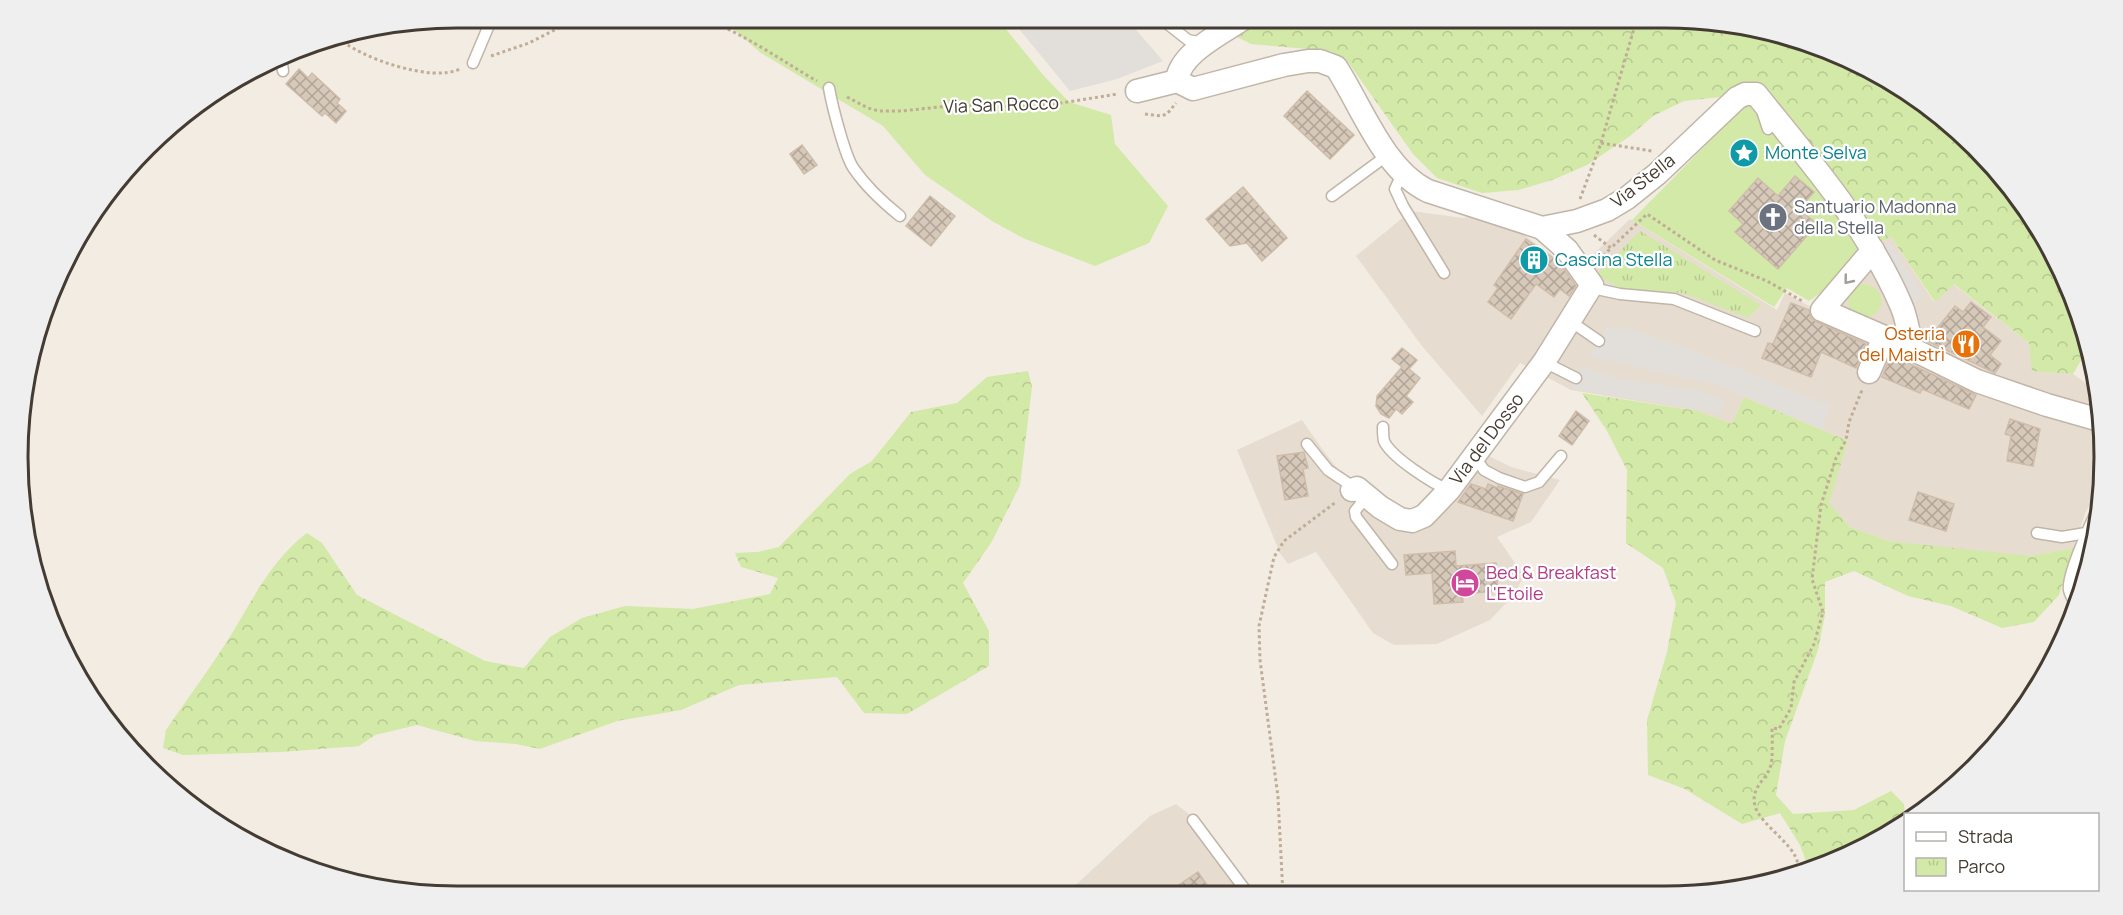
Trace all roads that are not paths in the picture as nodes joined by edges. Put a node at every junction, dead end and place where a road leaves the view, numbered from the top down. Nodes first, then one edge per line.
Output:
1 (488, 28) edge
2 (1173, 28) edge
3 (1229, 28) edge
4 (1206, 44) junction
5 (473, 63) road end
6 (282, 66) edge
7 (283, 71) dead end
8 (1177, 81) junction
9 (826, 86) road end
10 (1137, 91) road end
11 (1758, 97) junction
12 (1768, 129) dead end
13 (1389, 154) junction
14 (1402, 174) junction
15 (1332, 196) dead end
16 (900, 216) dead end
17 (1542, 228) junction
18 (1873, 249) junction
19 (1444, 273) dead end
20 (1592, 288) junction
21 (1570, 321) junction
22 (1755, 331) dead end
23 (1884, 337) junction
24 (1599, 341) dead end
25 (1912, 349) junction
26 (1544, 362) junction
27 (1576, 378) dead end
28 (1867, 379) road end
29 (2093, 418) edge
30 (1383, 427) dead end
31 (1307, 444) dead end
32 (1474, 456) junction
33 (1561, 456) dead end
34 (1449, 490) junction
35 (1358, 491) junction
36 (2088, 528) edge
37 (2037, 533) dead end
38 (2086, 533) junction
39 (1392, 564) dead end
40 (2072, 595) edge
41 (1193, 820) dead end
42 (1242, 886) edge

1 - 5 lane
2 - 4 lane
3 - 4 street
4 - 8 street
6 - 7 lane
8 - 10 street
8 - 13 street, Via Stella
9 - 16 lane
11 - 12 lane
11 - 17 street, Via Stella
11 - 18 street
13 - 14 street, Via Stella
13 - 15 lane
14 - 17 street, Via Stella
14 - 19 lane
17 - 20 street
18 -> 23 street
18 - 25 street
20 - 21 street, Via del Dosso
20 - 22 lane
21 - 24 lane
21 - 26 street, Via del Dosso
23 - 25 street
23 - 28 street
25 - 29 street
26 - 27 lane
26 - 32 street, Via del Dosso
30 - 34 lane
31 - 35 lane
32 - 33 lane
32 - 34 street, Via del Dosso
34 - 35 street, Via del Dosso
35 - 39 lane
36 - 38 lane
37 - 38 lane
38 - 40 lane
41 - 42 lane

